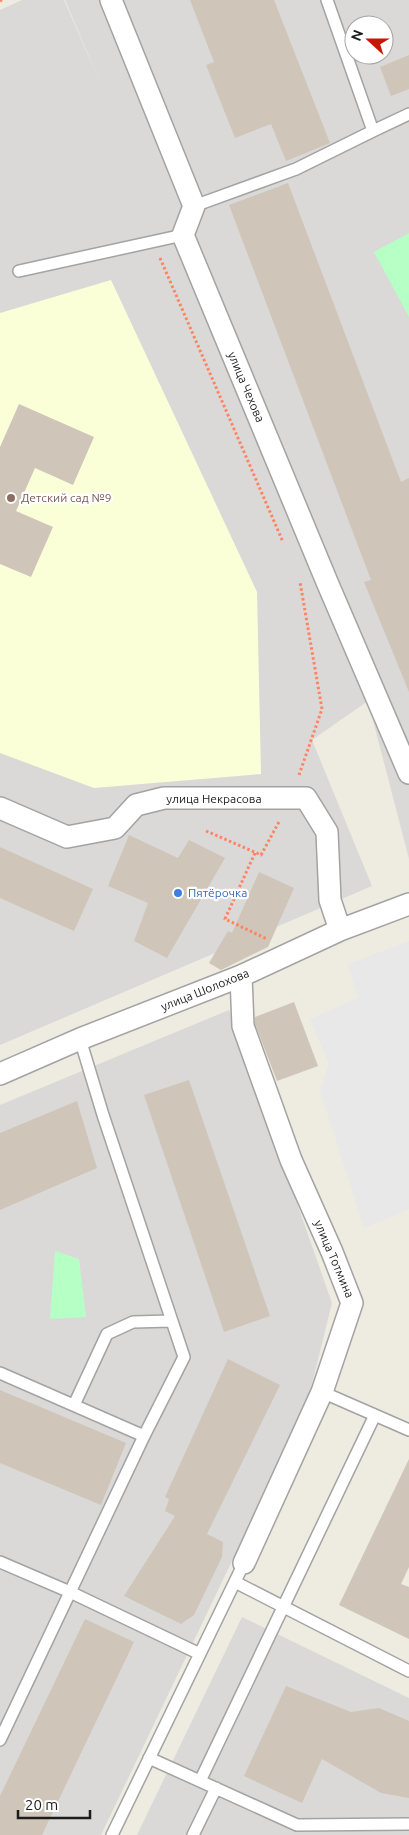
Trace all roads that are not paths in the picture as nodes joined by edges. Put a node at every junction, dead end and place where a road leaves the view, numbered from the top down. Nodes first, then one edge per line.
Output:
1 (110, 0) edge
2 (327, 0) edge
3 (409, 114) edge
4 (373, 131) junction
5 (194, 206) junction
6 (183, 235) junction
7 (19, 271) dead end
8 (409, 772) edge
9 (0, 808) edge
10 (409, 904) edge
11 (340, 930) junction
12 (241, 976) junction
13 (80, 1038) junction
14 (0, 1074) edge
15 (171, 1321) junction
16 (0, 1373) edge
17 (322, 1392) junction
18 (74, 1405) junction
19 (375, 1415) junction
20 (409, 1430) edge
21 (144, 1436) junction
22 (0, 1562) edge
23 (240, 1573) junction
24 (70, 1592) junction
25 (284, 1607) junction
26 (200, 1654) junction
27 (409, 1671) edge
28 (0, 1740) edge
29 (149, 1758) junction
30 (200, 1781) junction
31 (216, 1788) junction
32 (409, 1824) edge
33 (371, 1830) edge
34 (112, 1835) edge
35 (193, 1835) edge

1 - 5 street
2 - 4 lane
3 - 4 lane
4 - 5 lane
5 - 6 street
6 - 7 lane
6 - 8 street, улица Чехова
9 - 11 street, улица Некрасова
10 - 11 street, улица Шолохова
11 - 12 street, улица Шолохова
12 - 13 street, улица Шолохова
12 - 17 street, улица Тотмина
13 - 14 street, улица Шолохова
13 - 15 lane
15 - 18 lane
15 - 21 lane
16 - 18 lane
17 - 19 lane
17 - 23 street, улица Тотмина
18 - 21 lane
19 - 20 lane
19 - 25 lane
21 - 24 lane
22 - 24 lane
23 - 25 lane
23 - 26 lane
24 - 26 lane
24 - 28 lane
25 - 27 lane
25 - 30 lane
26 - 29 lane
29 - 30 lane
29 - 34 lane
30 - 31 lane
31 - 33 lane
31 - 35 lane
32 - 33 lane

